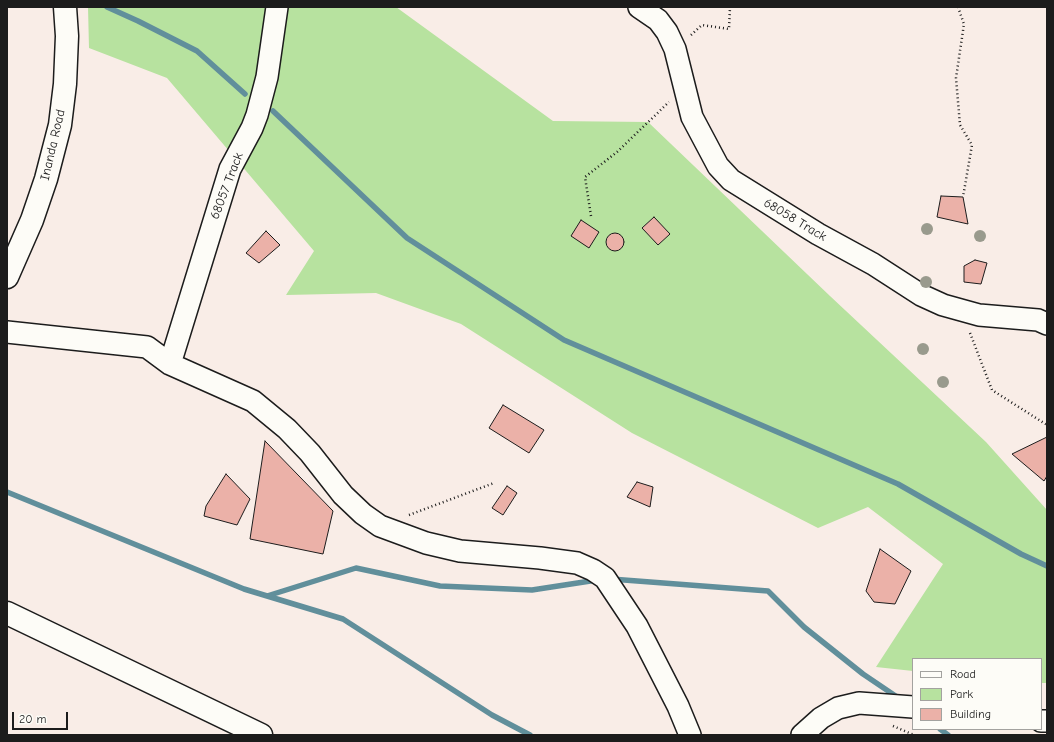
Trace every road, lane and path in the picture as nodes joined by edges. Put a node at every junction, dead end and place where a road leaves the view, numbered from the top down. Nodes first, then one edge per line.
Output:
1 (65, 7) edge
2 (277, 7) edge
3 (639, 7) edge
4 (730, 7) edge
5 (958, 7) edge
6 (675, 49) junction
7 (685, 86) junction
8 (964, 197) dead end
9 (591, 216) dead end
10 (7, 277) edge
11 (961, 310) junction
12 (1047, 323) edge
13 (7, 332) edge
14 (170, 364) junction
15 (1047, 425) edge
16 (494, 483) dead end
17 (380, 526) junction
18 (7, 613) edge
19 (912, 707) edge
20 (261, 735) edge
21 (690, 735) edge
22 (802, 735) edge

1 - 10 street, Inanda Road
2 - 14 street, 68057 Track
3 - 6 street, 68058 Track
4 - 6 path
5 - 8 path
6 - 7 street, 68058 Track
7 - 9 path
7 - 11 street, 68058 Track
11 - 12 street, 68058 Track
11 - 15 path
13 - 14 street
14 - 17 street
16 - 17 path
17 - 21 street
18 - 20 street
19 - 22 street

